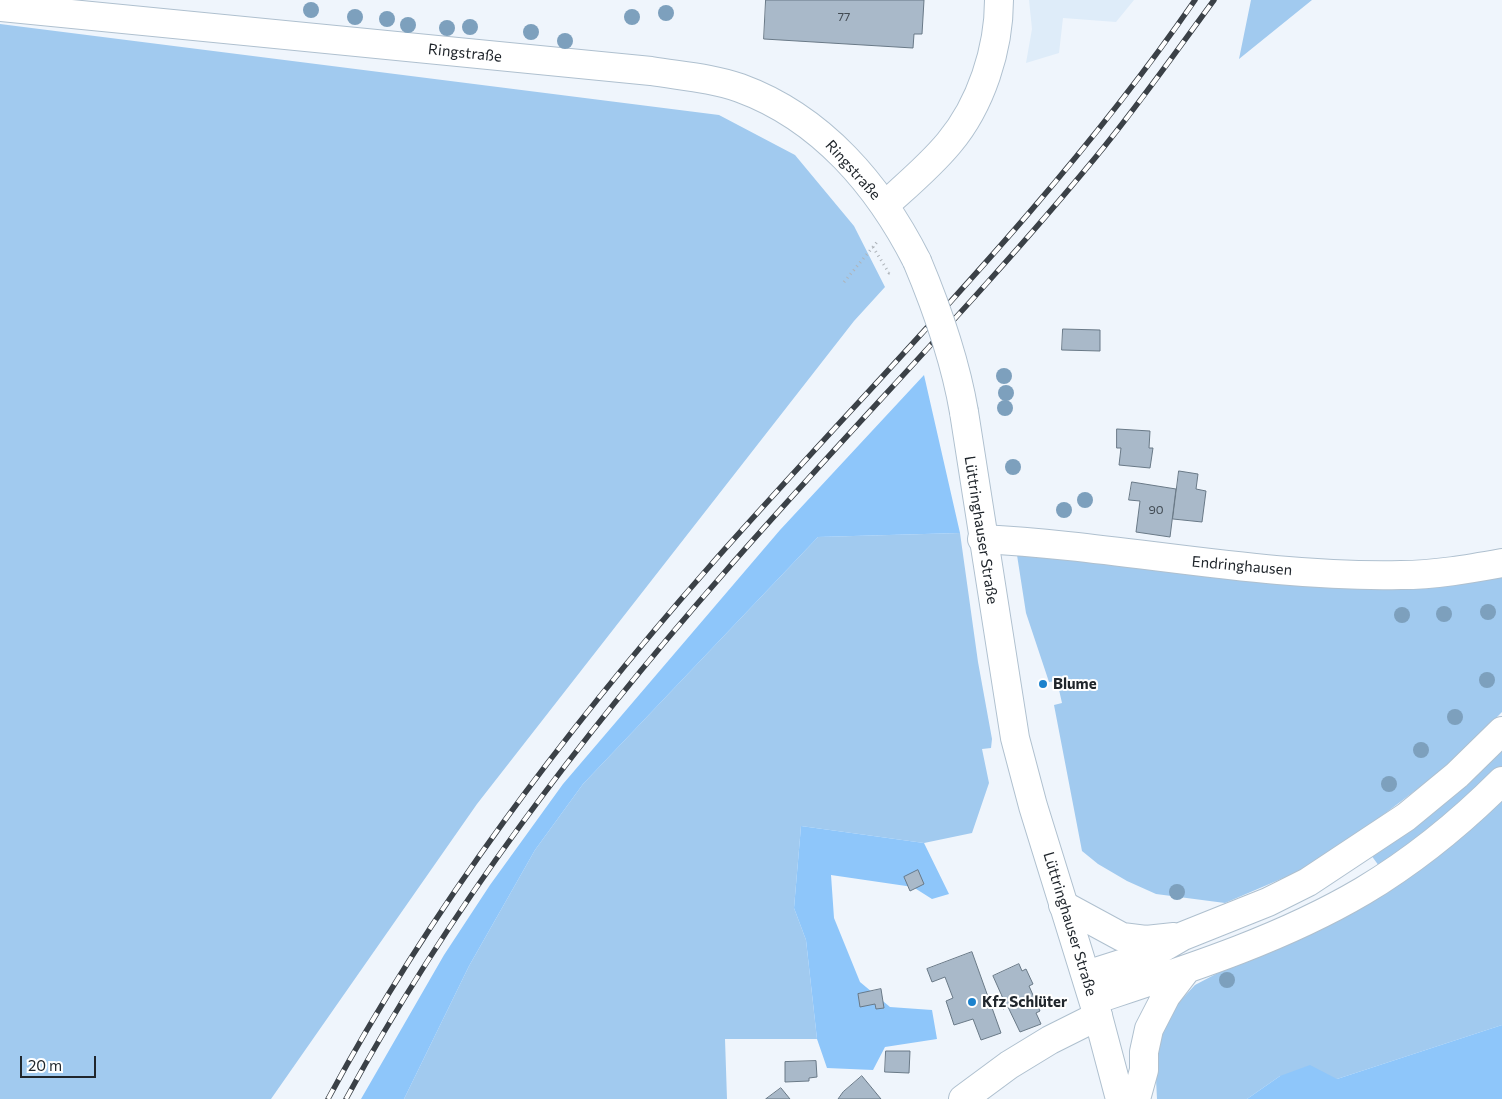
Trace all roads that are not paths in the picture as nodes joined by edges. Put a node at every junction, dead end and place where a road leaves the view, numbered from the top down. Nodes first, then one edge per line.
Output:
1 (999, 0) edge
2 (0, 7) edge
3 (885, 205) junction
4 (982, 539) junction
5 (1502, 564) edge
6 (1502, 731) edge
7 (1502, 780) edge
8 (1063, 905) junction
9 (1183, 936) junction
10 (1186, 970) junction
11 (1086, 975) junction
12 (1096, 1008) junction
13 (963, 1099) edge
14 (1120, 1099) edge
15 (1136, 1099) edge

1 - 3 main road
2 - 3 main road, Ringstraße
3 - 4 main road, Lüttringhauser Straße, bridge
4 - 5 main road, Endringhausen
4 - 8 main road, Lüttringhauser Straße
6 - 9 main road
7 - 10 main road
8 - 9 main road
8 - 11 main road, Lüttringhauser Straße
9 - 11 main road
10 - 12 main road
10 - 15 main road
11 - 12 main road, Lüttringhauser Straße
12 - 13 main road
12 - 14 main road, Lüttringhauser Straße

